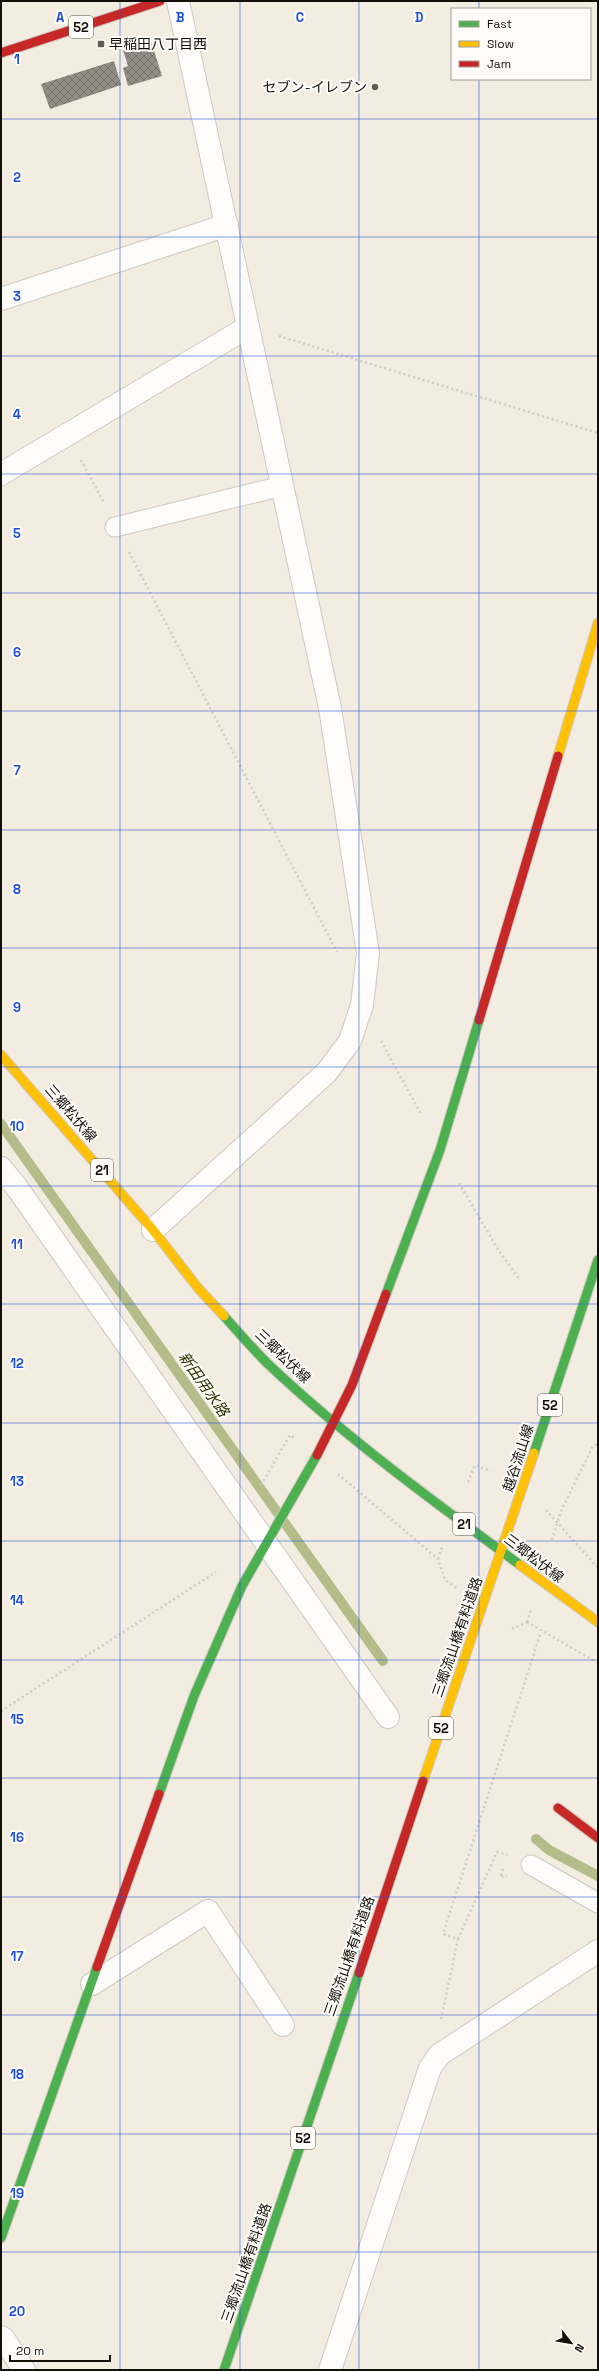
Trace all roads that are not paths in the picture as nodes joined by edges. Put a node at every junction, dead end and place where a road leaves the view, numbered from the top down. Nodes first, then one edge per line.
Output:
1 (160, 1) edge
2 (178, 1) edge
3 (1, 53) edge
4 (227, 225) junction
5 (1, 299) edge
6 (248, 327) junction
7 (1, 474) edge
8 (282, 486) junction
9 (115, 527) road end
10 (598, 623) edge
11 (3, 1062) edge
12 (1, 1168) edge
13 (153, 1230) junction
14 (598, 1260) edge
15 (334, 1423) junction
16 (268, 1544) junction
17 (501, 1551) junction
18 (598, 1622) edge
19 (388, 1717) dead end
20 (558, 1808) dead end
21 (598, 1838) edge
22 (531, 1865) road end
23 (598, 1903) edge
24 (598, 1951) edge
25 (92, 1984) junction
26 (283, 2025) dead end
27 (1, 2238) edge
28 (1, 2337) edge
29 (24, 2370) edge
30 (224, 2370) edge
31 (330, 2370) edge

1 - 3 main road, 52
2 - 4 street
4 - 5 street
4 - 6 street
6 - 7 street
6 - 8 street
8 - 9 lane
8 - 13 street
10 - 15 main road
11 - 13 main road, 三郷松伏線 / 21
12 - 16 street
13 - 15 main road, 三郷松伏線 / 21
14 - 17 main road, 越谷流山線 / 52
15 - 16 main road
15 - 17 main road, 三郷松伏線 / 21
16 - 19 street
16 - 25 main road
17 - 18 main road, 三郷松伏線 / 21
17 - 30 main road, 三郷流山橋有料道路 / 52
20 - 21 main road
22 - 23 lane
24 - 31 street
25 - 26 street
25 - 27 main road
28 - 29 street

